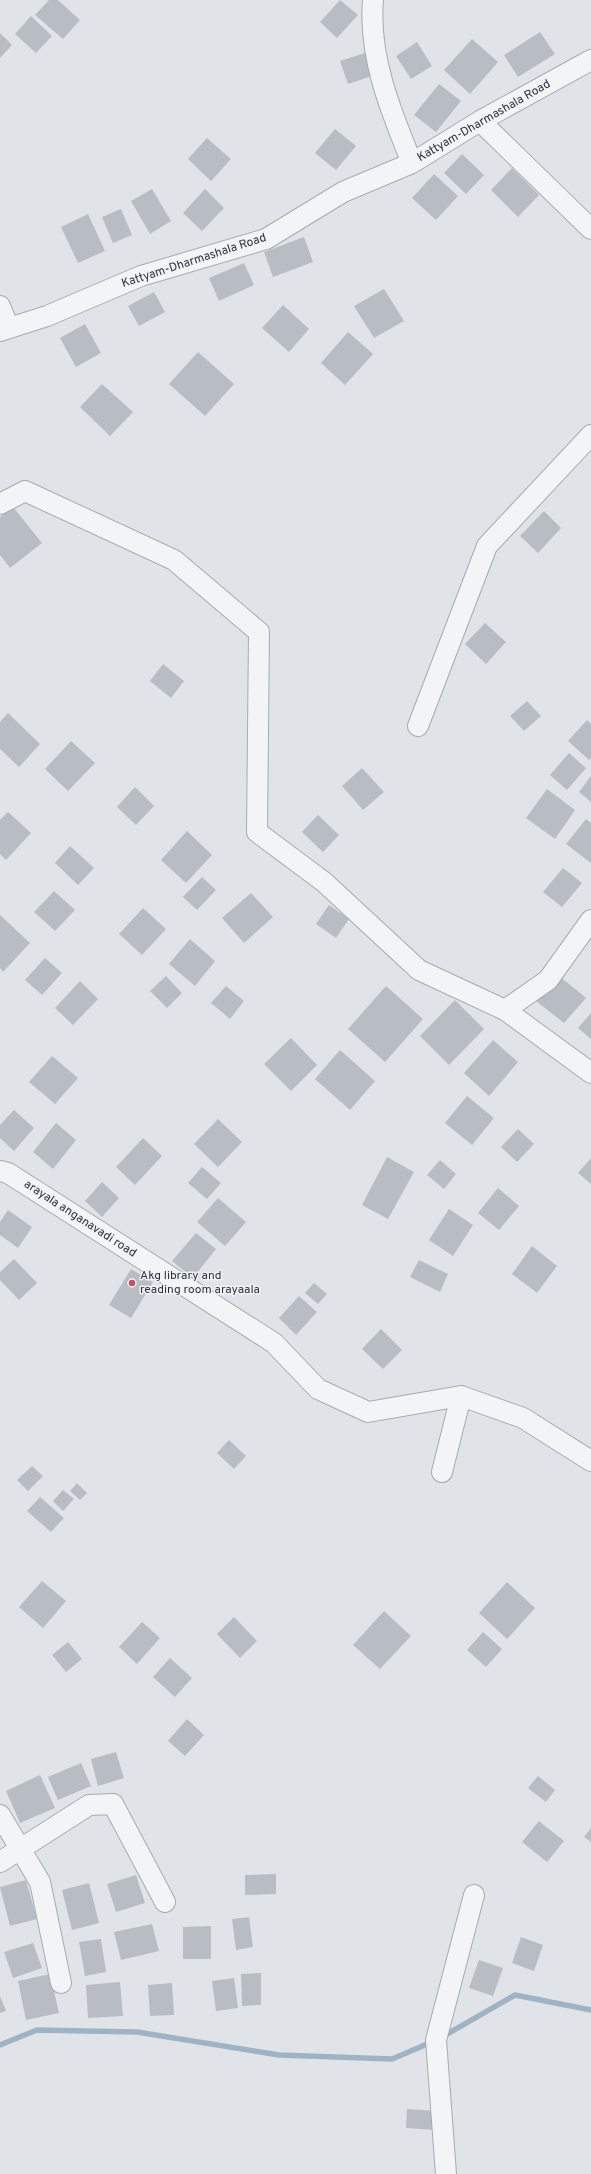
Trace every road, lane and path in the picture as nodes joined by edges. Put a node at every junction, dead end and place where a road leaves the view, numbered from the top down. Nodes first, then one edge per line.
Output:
1 (373, 0) edge
2 (591, 60) edge
3 (480, 121) junction
4 (412, 163) junction
5 (591, 229) edge
6 (0, 306) edge
7 (5, 330) edge
8 (591, 435) edge
9 (0, 504) edge
10 (418, 726) dead end
11 (591, 920) edge
12 (505, 1010) junction
13 (591, 1073) edge
14 (4, 1172) edge
15 (461, 1396) junction
16 (591, 1461) edge
17 (442, 1472) dead end
18 (0, 1815) edge
19 (20, 1849) junction
20 (0, 1862) edge
21 (474, 1895) dead end
22 (165, 1902) dead end
23 (61, 1984) dead end
24 (446, 2174) edge

1 - 4 street
2 - 3 street, Kattyam-Dharmashala Road
3 - 4 street, Kattyam-Dharmashala Road
3 - 5 street
4 - 7 street, Kattyam-Dharmashala Road
6 - 7 street
8 - 10 street
9 - 12 street
11 - 12 street
12 - 13 street
14 - 15 street, arayala anganavadi road
15 - 16 street, arayala anganavadi road
15 - 17 street
18 - 19 street
19 - 20 street
19 - 22 street
19 - 23 street
21 - 24 street

